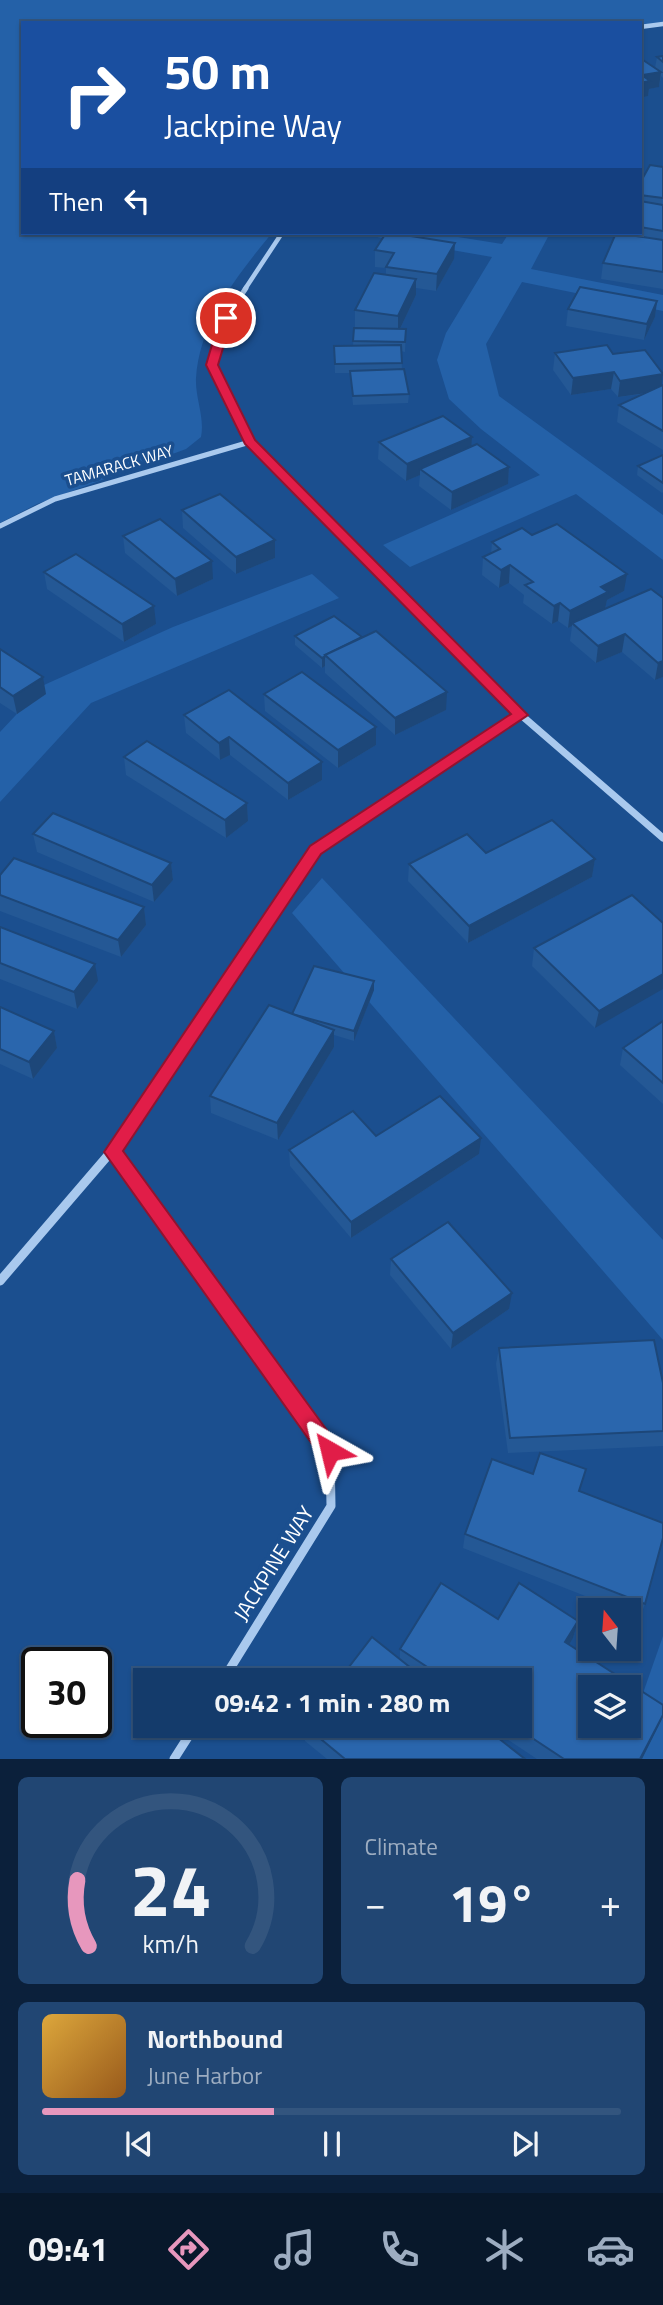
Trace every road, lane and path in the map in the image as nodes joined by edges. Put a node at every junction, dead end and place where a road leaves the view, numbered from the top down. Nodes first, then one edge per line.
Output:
1 (663, 24) edge
2 (642, 27) edge
3 (281, 235) edge
4 (250, 442) junction
5 (0, 526) edge
6 (521, 715) junction
7 (663, 838) edge
8 (113, 1152) junction
9 (0, 1281) edge
10 (230, 1668) edge
11 (187, 1738) edge
12 (174, 1759) edge

1 - 2 street
3 - 4 street
4 - 5 street, TAMARACK WAY
4 - 6 street
6 - 7 street
6 - 8 street
8 - 9 street
8 - 10 street, JACKPINE WAY
11 - 12 street

